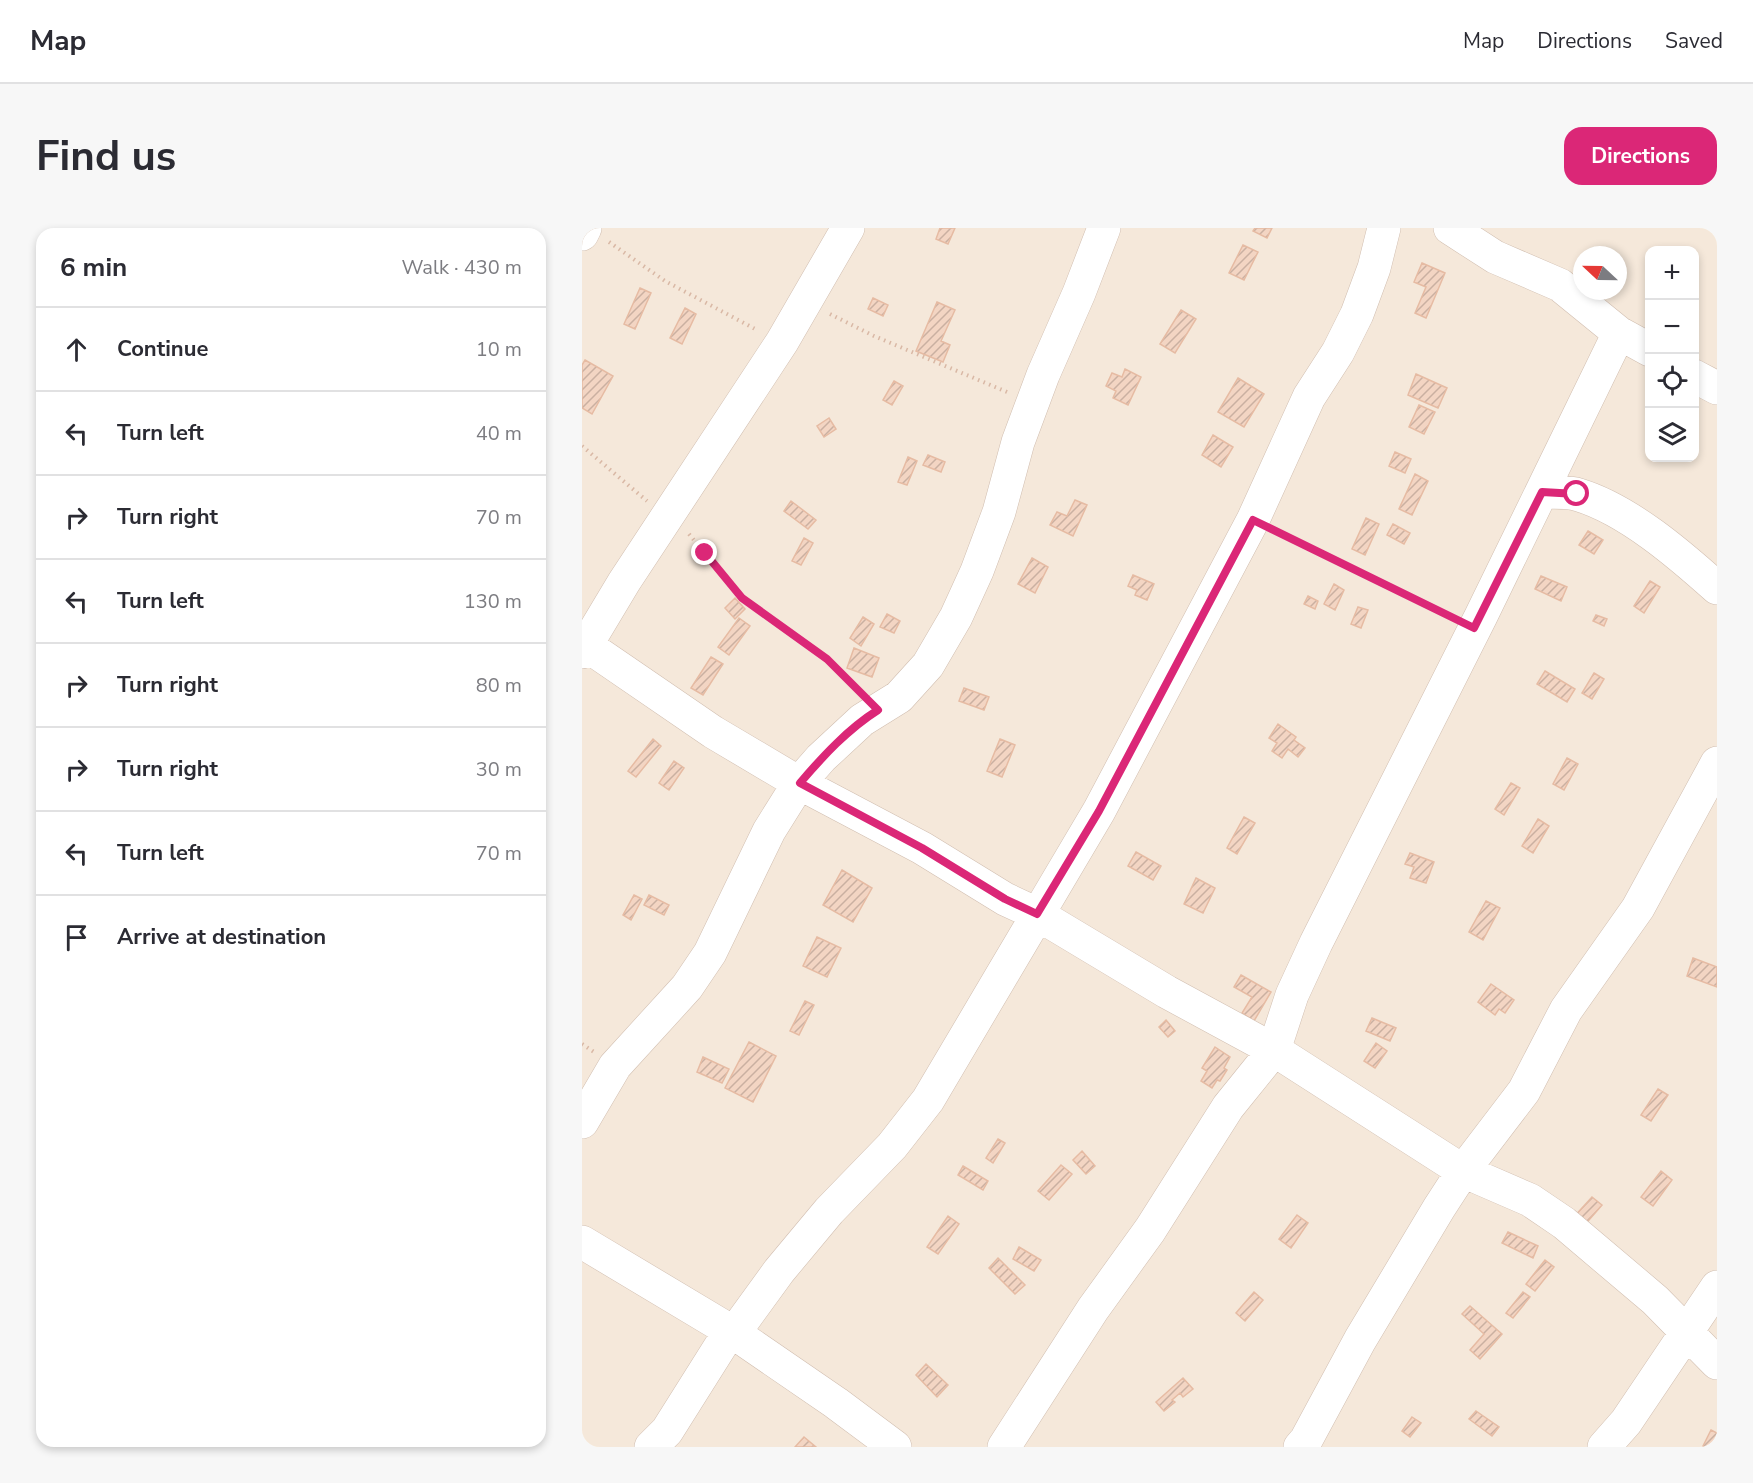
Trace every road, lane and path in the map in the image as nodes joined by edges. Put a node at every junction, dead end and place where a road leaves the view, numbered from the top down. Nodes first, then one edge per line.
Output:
1 (848, 228) edge
2 (1104, 228) edge
3 (1384, 228) edge
4 (1450, 228) edge
5 (583, 231) edge
6 (806, 303) junction
7 (1619, 333) junction
8 (782, 342) junction
9 (1645, 347) edge
10 (1699, 378) edge
11 (1717, 388) edge
12 (1032, 404) junction
13 (582, 446) edge
14 (1542, 492) junction
15 (669, 516) junction
16 (1253, 520) junction
17 (1717, 588) edge
18 (1474, 628) junction
19 (584, 648) edge
20 (878, 710) junction
21 (1717, 763) edge
22 (800, 783) junction
23 (1037, 914) junction
24 (1274, 1050) junction
25 (582, 1122) edge
26 (1463, 1171) junction
27 (582, 1242) edge
28 (1717, 1287) edge
29 (732, 1332) junction
30 (1686, 1332) junction
31 (1717, 1363) edge
32 (862, 1438) edge
33 (651, 1447) edge
34 (895, 1447) edge
35 (1005, 1447) edge
36 (1300, 1447) edge
37 (1604, 1447) edge

1 - 6 street
2 - 12 street
3 - 16 street
4 - 7 street
5 - 8 path
6 - 8 street
6 - 12 path
7 - 9 street
7 - 14 street
8 - 15 street
10 - 11 street
12 - 20 street
13 - 15 path
14 - 17 street
14 - 18 street
15 - 19 street
15 - 20 path
16 - 18 path
16 - 23 street
18 - 24 street
19 - 22 street
20 - 22 street
21 - 26 street
22 - 23 street
22 - 25 street
23 - 24 street
23 - 29 street
24 - 26 street
24 - 35 street
26 - 30 street
26 - 36 street
27 - 29 street
28 - 30 street
29 - 32 street
29 - 33 street
30 - 31 street
30 - 37 street
32 - 34 street

